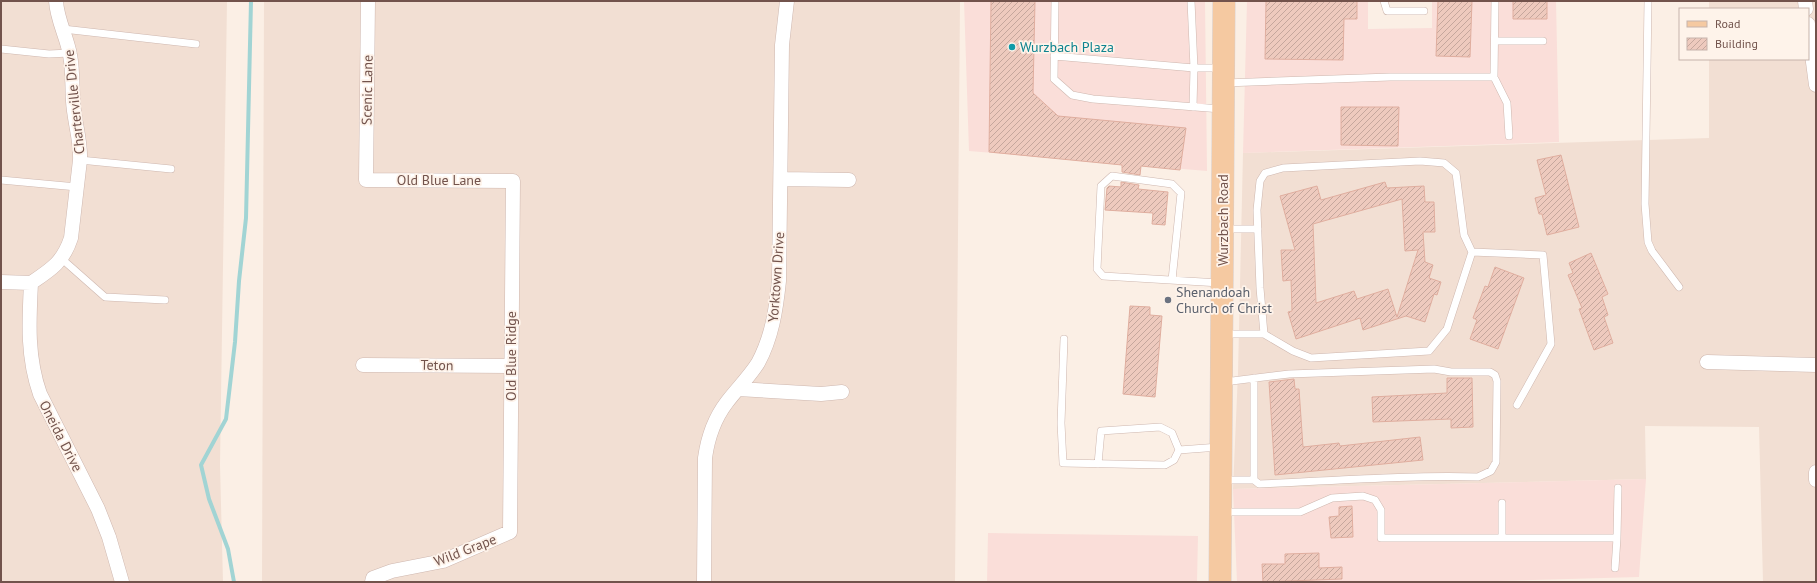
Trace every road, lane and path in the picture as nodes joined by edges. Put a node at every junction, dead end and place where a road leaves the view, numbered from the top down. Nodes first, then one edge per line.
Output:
1 (56, 1) edge
2 (368, 1) edge
3 (787, 1) edge
4 (1055, 1) edge
5 (1191, 1) edge
6 (1224, 1) edge
7 (1384, 1) edge
8 (1495, 1) edge
9 (1648, 1) edge
10 (1424, 11) dead end
11 (63, 29) junction
12 (1809, 32) edge
13 (1495, 41) junction
14 (1543, 41) dead end
15 (196, 44) dead end
16 (1, 49) edge
17 (70, 53) junction
18 (1054, 56) junction
19 (1194, 68) junction
20 (1224, 76) junction
21 (1494, 77) junction
22 (1816, 85) edge
23 (1193, 107) junction
24 (1223, 110) junction
25 (1509, 136) dead end
26 (80, 160) junction
27 (171, 169) dead end
28 (781, 179) junction
29 (1, 180) edge
30 (366, 180) joint
31 (849, 180) dead end
32 (512, 181) joint
33 (77, 187) junction
34 (1223, 228) junction
35 (1258, 230) junction
36 (1472, 252) junction
37 (62, 259) junction
38 (1172, 280) junction
39 (1, 282) edge
40 (31, 283) junction
41 (1222, 283) junction
42 (1680, 287) dead end
43 (165, 300) dead end
44 (1222, 334) junction
45 (1264, 334) junction
46 (1064, 339) dead end
47 (1706, 362) dead end
48 (1816, 364) edge
49 (363, 365) dead end
50 (511, 366) junction
51 (1254, 378) junction
52 (1222, 382) junction
53 (738, 389) junction
54 (842, 392) dead end
55 (1517, 405) dead end
56 (1221, 447) junction
57 (1179, 450) junction
58 (1098, 464) junction
59 (1816, 472) edge
60 (1221, 480) junction
61 (1254, 480) junction
62 (1816, 480) edge
63 (1618, 488) dead end
64 (1502, 503) dead end
65 (1220, 512) junction
66 (510, 532) joint
67 (1502, 537) junction
68 (1617, 538) junction
69 (1616, 568) dead end
70 (373, 580) edge
71 (122, 582) edge
72 (704, 582) edge
73 (1220, 582) edge

1 - 11 street, Charterville Drive
2 - 30 street, Scenic Lane
3 - 28 street, Yorktown Drive
4 - 18 lane
5 - 19 lane
6 - 20 main road, Wurzbach Road
7 - 10 lane
8 - 13 lane
9 - 42 lane
11 - 15 lane
11 - 17 street, Charterville Drive
12 - 22 street
13 - 14 lane
13 - 21 lane
16 - 17 lane
17 - 26 street, Charterville Drive
18 - 19 lane
18 - 23 lane
19 - 20 lane
19 - 23 lane
20 - 21 lane
20 - 24 main road, Wurzbach Road
21 - 25 lane
23 - 24 lane
24 - 34 main road, Wurzbach Road
26 - 27 lane
26 - 33 street, Charterville Drive
28 - 31 street
28 - 53 street, Yorktown Drive
29 - 33 lane
30 - 32 street, Old Blue Lane
32 - 50 street, Old Blue Ridge
33 - 37 street, Charterville Drive
34 - 35 lane
34 - 41 main road, Wurzbach Road
35 - 36 lane
35 - 45 lane
36 - 45 lane
36 - 55 lane
37 - 40 street, Charterville Drive
37 - 43 lane
38 - 38 lane
38 - 41 lane
39 - 40 street
40 - 71 street, Oneida Drive
41 - 44 main road, Wurzbach Road
44 - 45 lane
44 - 52 main road, Wurzbach Road
46 - 58 lane
47 - 48 street
49 - 50 street, Teton
50 - 66 street, Old Blue Ridge
51 - 52 lane
51 - 61 lane
51 - 61 lane
52 - 56 main road, Wurzbach Road
53 - 54 street
53 - 72 street, Yorktown Drive
56 - 57 lane
56 - 60 main road, Wurzbach Road
57 - 58 lane
57 - 58 lane
59 - 62 street
60 - 61 lane
60 - 65 main road, Wurzbach Road
63 - 68 lane
64 - 67 lane
65 - 67 lane
65 - 73 main road, Wurzbach Road
66 - 70 street, Wild Grape
67 - 68 lane
68 - 69 lane

